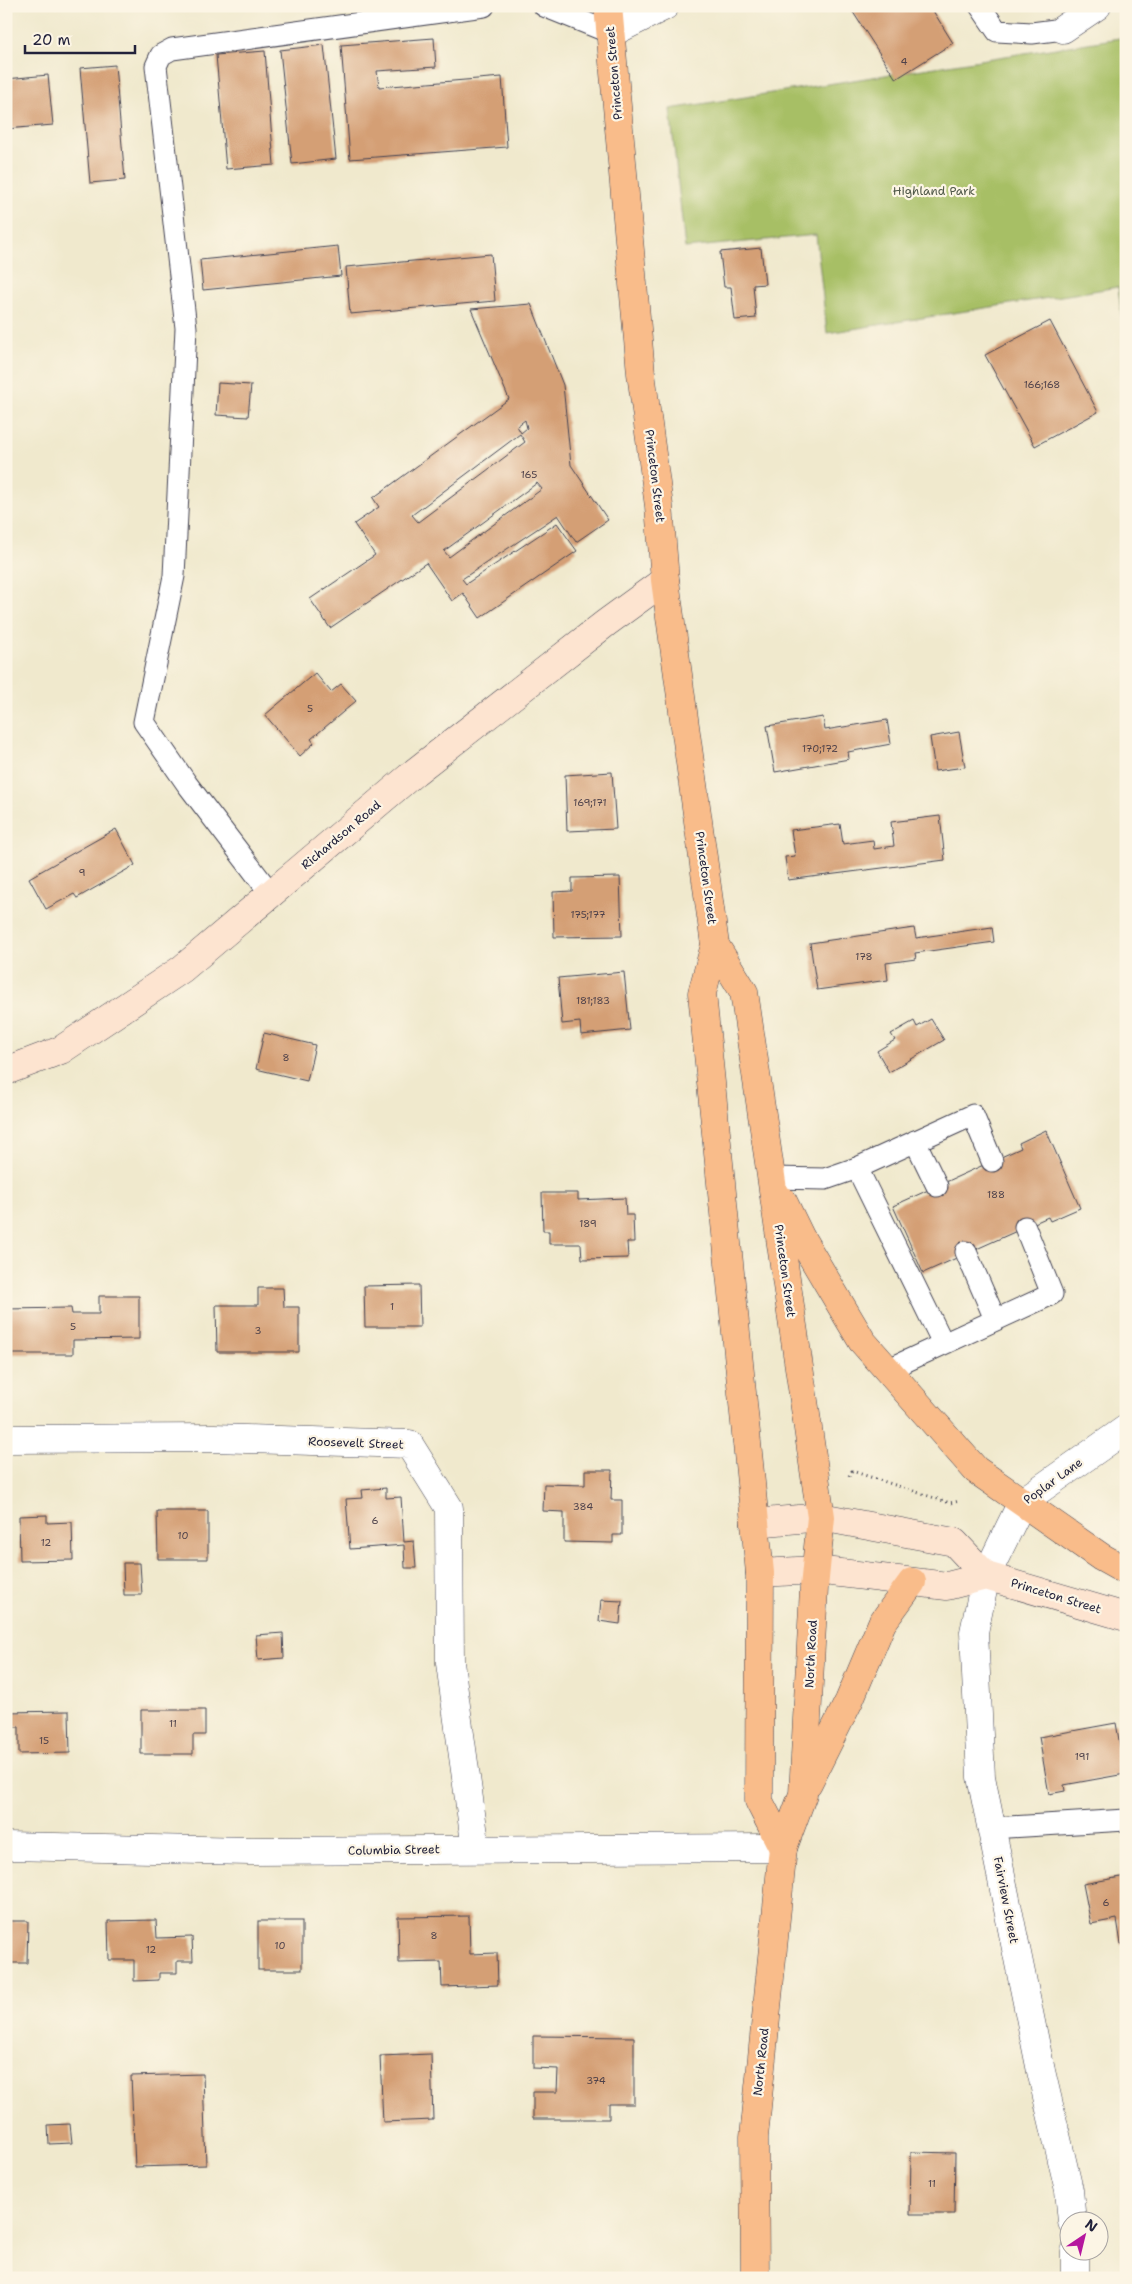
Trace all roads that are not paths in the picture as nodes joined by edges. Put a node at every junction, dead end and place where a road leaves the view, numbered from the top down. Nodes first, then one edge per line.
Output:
1 (484, 6) edge
2 (544, 6) edge
3 (608, 6) edge
4 (665, 6) edge
5 (980, 6) edge
6 (1097, 6) edge
7 (1063, 29) joint
8 (611, 34) junction
9 (665, 580) junction
10 (271, 894) junction
11 (715, 945) junction
12 (6, 1071) edge
13 (915, 1140) junction
14 (992, 1161) dead end
15 (856, 1168) junction
16 (772, 1178) junction
17 (937, 1186) dead end
18 (1025, 1227) dead end
19 (966, 1252) dead end
20 (995, 1319) junction
21 (943, 1343) junction
22 (887, 1370) junction
23 (1126, 1429) edge
24 (6, 1439) edge
25 (1022, 1502) junction
26 (821, 1517) junction
27 (755, 1523) junction
28 (816, 1570) junction
29 (1126, 1571) edge
30 (760, 1573) junction
31 (986, 1576) junction
32 (912, 1582) junction
33 (1126, 1617) edge
34 (803, 1794) junction
35 (1126, 1820) edge
36 (992, 1828) junction
37 (6, 1846) edge
38 (783, 1848) junction
39 (476, 1849) junction
40 (1071, 2212) edge
41 (1075, 2262) edge
42 (756, 2278) edge
43 (1075, 2278) edge

1 - 10 lane
2 - 8 lane
3 - 8 main road, Princeton Street
4 - 8 street
5 - 7 lane
6 - 7 street
8 - 9 main road, Princeton Street
9 - 10 street, Richardson Road
9 - 11 main road, Princeton Street
10 - 12 street, Richardson Road
11 - 16 main road, Princeton Street
11 - 27 main road, Princeton Street
13 - 14 lane
13 - 15 lane
13 - 17 lane
15 - 16 lane
15 - 21 lane
16 - 22 main road
16 - 26 main road, Princeton Street
18 - 20 lane
19 - 20 lane
20 - 21 lane
21 - 22 lane
22 - 25 main road
23 - 25 street, Poplar Lane
24 - 39 street, Roosevelt Street
25 - 29 main road
25 - 31 street, Poplar Lane
26 - 27 street
26 - 28 main road, North Road
26 - 31 street
27 - 30 main road, Princeton Street
28 - 30 street
28 - 32 street
28 - 34 main road, North Road
30 - 38 main road
31 - 32 street
31 - 33 street, Princeton Street
31 - 36 street, Fairview Street
32 - 34 main road
34 - 38 main road, North Road
35 - 36 lane
36 - 40 street, Fairview Street
37 - 39 street, Columbia Street
38 - 39 street, Columbia Street
38 - 42 main road, North Road
41 - 43 street

